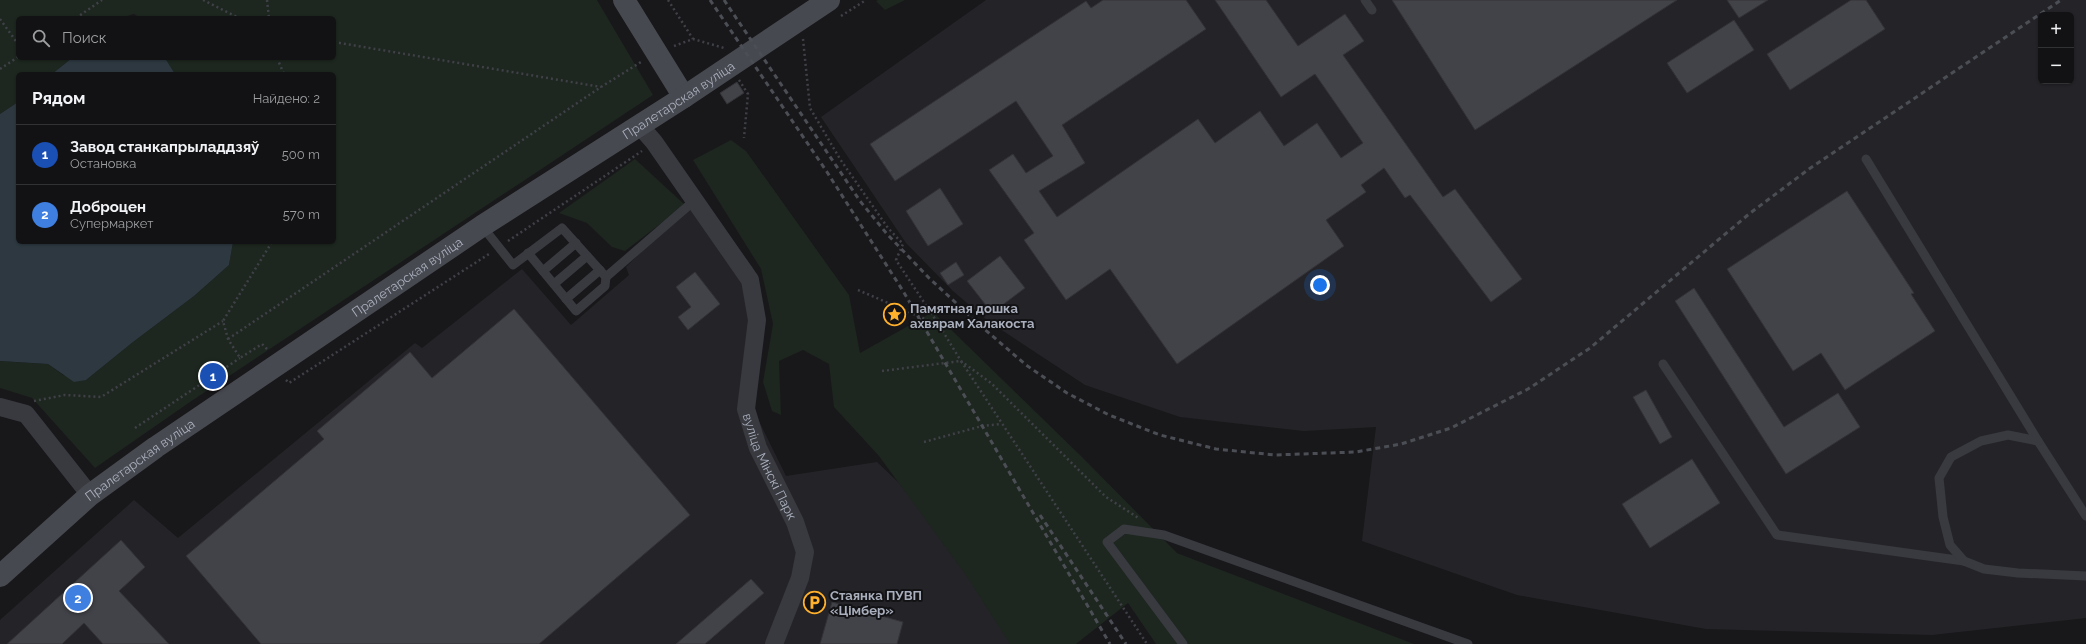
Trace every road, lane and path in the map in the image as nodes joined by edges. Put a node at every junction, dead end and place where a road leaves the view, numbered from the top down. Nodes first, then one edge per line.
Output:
1 (102, 0) edge
2 (203, 0) edge
3 (267, 0) edge
4 (624, 0) edge
5 (668, 0) edge
6 (866, 0) edge
7 (1365, 0) edge
8 (832, 10) edge
9 (1372, 10) dead end
10 (79, 16) edge
11 (235, 16) edge
12 (269, 16) edge
13 (0, 19) edge
14 (809, 35) dead end
15 (693, 38) junction
16 (803, 39) junction
17 (16, 41) edge
18 (336, 42) edge
19 (797, 43) dead end
20 (728, 49) dead end
21 (656, 52) junction
22 (16, 58) edge
23 (278, 60) edge
24 (0, 69) edge
25 (283, 72) edge
26 (741, 76) dead end
27 (738, 78) junction
28 (732, 82) dead end
29 (601, 87) junction
30 (684, 97) junction
31 (640, 126) junction
32 (744, 138) dead end
33 (654, 142) junction
34 (1866, 159) dead end
35 (695, 200) junction
36 (482, 226) junction
37 (576, 243) junction
38 (271, 244) edge
39 (499, 247) junction
40 (528, 253) junction
41 (587, 256) junction
42 (543, 271) junction
43 (603, 274) junction
44 (554, 284) junction
45 (858, 290) dead end
46 (566, 299) junction
47 (223, 321) junction
48 (939, 325) junction
49 (228, 339) junction
50 (267, 349) dead end
51 (240, 358) junction
52 (961, 361) junction
53 (1663, 364) dead end
54 (882, 371) dead end
55 (286, 379) dead end
56 (30, 402) dead end
57 (0, 407) edge
58 (1001, 424) junction
59 (135, 428) dead end
60 (2038, 441) junction
61 (924, 442) dead end
62 (90, 495) junction
63 (2086, 516) edge
64 (1164, 535) junction
65 (1964, 561) junction
66 (0, 576) edge
67 (2086, 576) edge
68 (774, 644) edge
69 (1147, 644) edge
70 (1183, 644) edge
71 (1468, 644) edge

1 - 10 path
2 - 11 path
3 - 12 path
4 - 21 main road
5 - 15 path
6 - 8 path
7 - 9 lane
8 - 30 main road, Пралетарская вуліца
13 - 17 path
14 - 16 path
15 - 20 path
15 - 21 path
16 - 19 path
16 - 48 path
18 - 29 path
21 - 29 path
21 - 30 main road
22 - 24 path
23 - 25 path
26 - 27 path
27 - 28 path
27 - 32 path
29 - 49 path
30 - 31 main road, Пралетарская вуліца
31 - 33 street, вуліца Мінскі Парк
31 - 36 main road, Пралетарская вуліца
33 - 35 street, вуліца Мінскі Парк
33 - 39 path
34 - 60 lane
35 - 43 lane
35 - 68 street, вуліца Мінскі Парк
36 - 39 lane
36 - 62 main road, Пралетарская вуліца
37 - 40 lane
37 - 41 lane
37 - 42 lane
38 - 47 path
39 - 40 lane
39 - 55 path
40 - 42 lane
41 - 43 lane
41 - 44 lane
42 - 44 lane
43 - 46 lane
43 - 46 lane
44 - 46 lane
45 - 48 path
47 - 49 path
47 - 56 path
48 - 52 path
49 - 51 path
50 - 51 path
51 - 59 path
52 - 54 path
52 - 58 path
52 - 64 path
53 - 65 lane
57 - 62 street
58 - 61 path
58 - 69 path
60 - 63 lane
60 - 65 lane
62 - 66 main road, Пралетарская вуліца
64 - 70 lane
64 - 71 lane
65 - 67 lane

